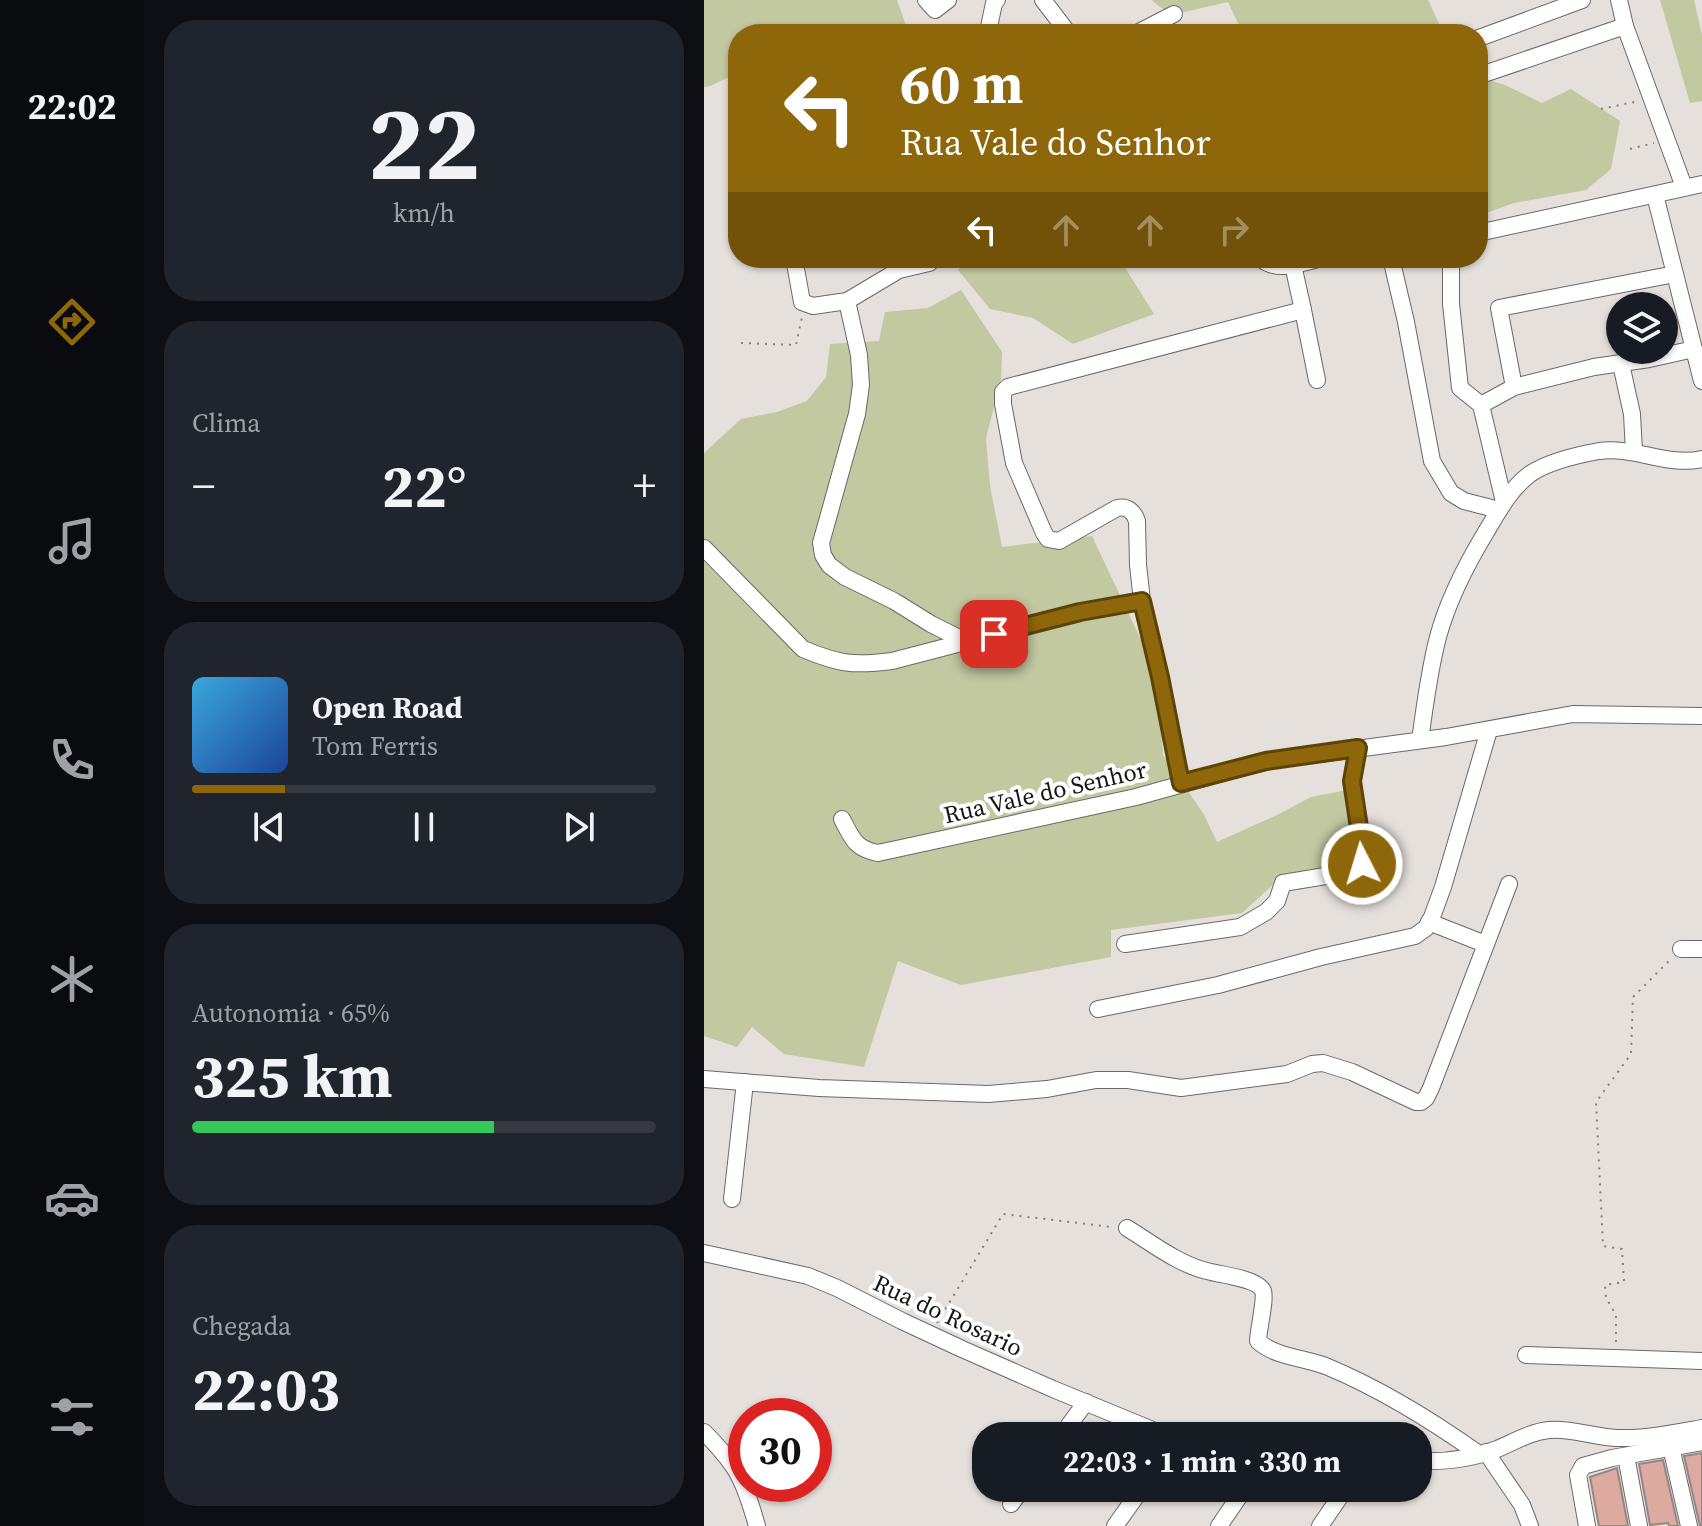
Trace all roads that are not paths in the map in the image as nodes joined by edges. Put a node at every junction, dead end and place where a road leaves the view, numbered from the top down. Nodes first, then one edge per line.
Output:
1 (926, 0) edge
2 (948, 0) edge
3 (997, 0) edge
4 (1043, 0) edge
5 (1582, 0) edge
6 (1619, 0) edge
7 (1174, 14) dead end
8 (990, 24) edge
9 (1061, 24) edge
10 (1154, 24) edge
11 (1625, 26) junction
12 (1488, 35) edge
13 (1488, 73) edge
14 (1702, 184) edge
15 (1684, 187) junction
16 (1655, 195) junction
17 (1488, 231) edge
18 (796, 268) edge
19 (908, 268) edge
20 (1294, 268) edge
21 (1393, 268) edge
22 (1451, 268) edge
23 (1675, 274) junction
24 (847, 301) junction
25 (1303, 310) junction
26 (1694, 349) junction
27 (1678, 352) edge
28 (1621, 364) joint
29 (1317, 380) dead end
30 (1702, 381) edge
31 (1514, 387) junction
32 (1481, 405) junction
33 (1634, 452) junction
34 (1702, 459) edge
35 (1501, 506) junction
36 (704, 548) edge
37 (1142, 601) junction
38 (965, 641) junction
39 (1702, 716) edge
40 (1489, 730) junction
41 (1420, 740) junction
42 (1358, 748) junction
43 (1181, 783) junction
44 (842, 819) dead end
45 (1509, 884) dead end
46 (1428, 925) junction
47 (1125, 944) dead end
48 (1485, 944) junction
49 (1681, 949) road end
50 (1702, 949) edge
51 (1098, 1009) dead end
52 (704, 1079) edge
53 (745, 1082) junction
54 (732, 1199) dead end
55 (1127, 1228) road end
56 (704, 1253) edge
57 (1526, 1355) dead end
58 (1702, 1361) edge
59 (1086, 1402) junction
60 (1071, 1422) edge
61 (1134, 1422) edge
62 (1702, 1428) edge
63 (704, 1432) edge
64 (1702, 1442) edge
65 (1671, 1447) junction
66 (1483, 1453) junction
67 (1626, 1456) junction
68 (1432, 1462) edge
69 (1132, 1502) edge
70 (1235, 1502) edge
71 (1336, 1502) edge
72 (757, 1526) edge
73 (1115, 1526) edge
74 (1219, 1526) edge
75 (1320, 1526) edge
76 (1530, 1526) edge
77 (1587, 1526) edge
78 (1639, 1526) edge
79 (1689, 1526) edge

1 - 2 street
3 - 8 street
4 - 9 street
5 - 12 street
6 - 11 street
7 - 10 street
11 - 13 street
11 - 15 street
14 - 15 street
15 - 16 street
16 - 17 street
16 - 23 street
18 - 24 street
19 - 24 street
20 - 25 street
21 - 35 street
22 - 32 street
23 - 26 street
23 - 31 street
24 - 38 street
25 - 29 street
25 - 37 street
26 - 27 street
26 - 30 street
28 - 31 street
28 - 33 street
31 - 32 street
32 - 35 street
33 - 34 street
33 - 35 street
35 - 41 street
36 - 38 street
37 - 38 street
37 - 43 street
39 - 40 street, Rua Vale do Senhor
40 - 41 street, Rua Vale do Senhor
40 - 46 street
41 - 42 street, Rua Vale do Senhor
42 - 43 street, Rua Vale do Senhor
42 - 47 street
43 - 44 street, Rua Vale do Senhor
45 - 48 street
46 - 48 street
46 - 51 street
48 - 53 street
49 - 50 street
52 - 53 street
53 - 54 street
55 - 66 street
56 - 59 street, Rua do Rosario
57 - 58 street
59 - 60 street
59 - 61 street, Rua do Rosario
62 - 66 street
63 - 72 street
64 - 65 street
65 - 67 street
65 - 79 street
66 - 68 street
66 - 76 street
67 - 77 street
67 - 78 street
69 - 73 street
70 - 74 street
71 - 75 street

